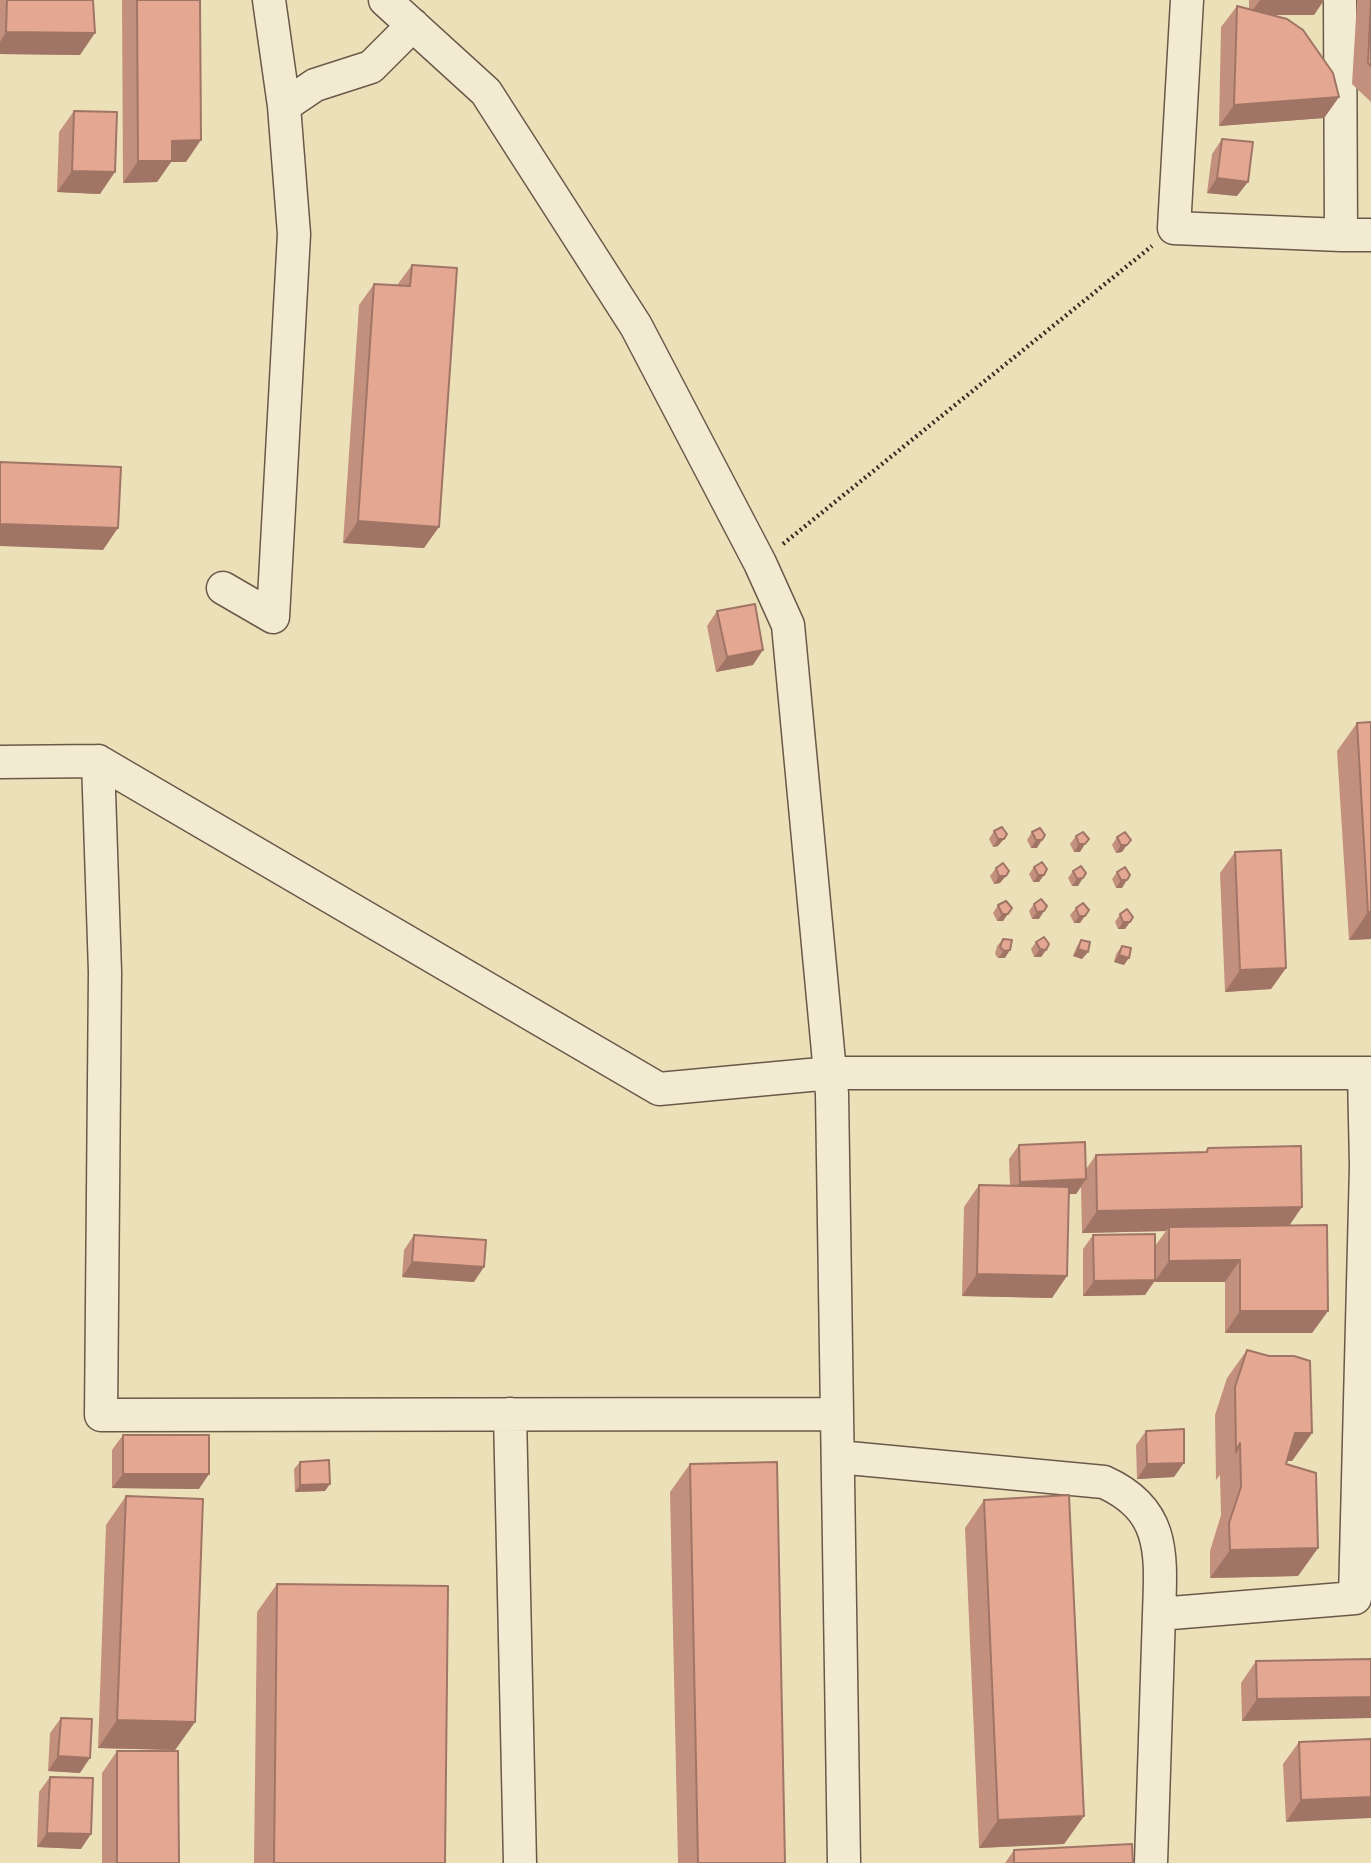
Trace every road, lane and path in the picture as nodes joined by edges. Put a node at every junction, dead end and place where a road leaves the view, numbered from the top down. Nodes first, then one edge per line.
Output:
1 (269, 0) edge
2 (385, 0) edge
3 (1187, 0) edge
4 (1340, 0) edge
5 (414, 26) junction
6 (284, 106) junction
7 (1174, 228) junction
8 (1356, 235) edge
9 (760, 563) junction
10 (223, 588) dead end
11 (98, 761) junction
12 (0, 762) edge
13 (1367, 1073) edge
14 (831, 1083) junction
15 (1366, 1406) edge
16 (510, 1414) junction
17 (838, 1414) junction
18 (838, 1457) junction
19 (1363, 1595) edge
20 (1159, 1614) junction
21 (520, 1863) edge
22 (844, 1863) edge
23 (1151, 1863) edge

1 - 6 street
2 - 5 street
3 - 7 street
4 - 8 street
5 - 6 street
5 - 9 street
6 - 10 street
7 - 8 street
7 - 9 path
9 - 14 street
11 - 12 street
11 - 14 street
11 - 16 street
13 - 14 street
13 - 15 street
14 - 17 street
15 - 19 street
16 - 17 street
16 - 21 street
17 - 18 street
18 - 20 street
18 - 22 street
19 - 20 street
20 - 23 street

